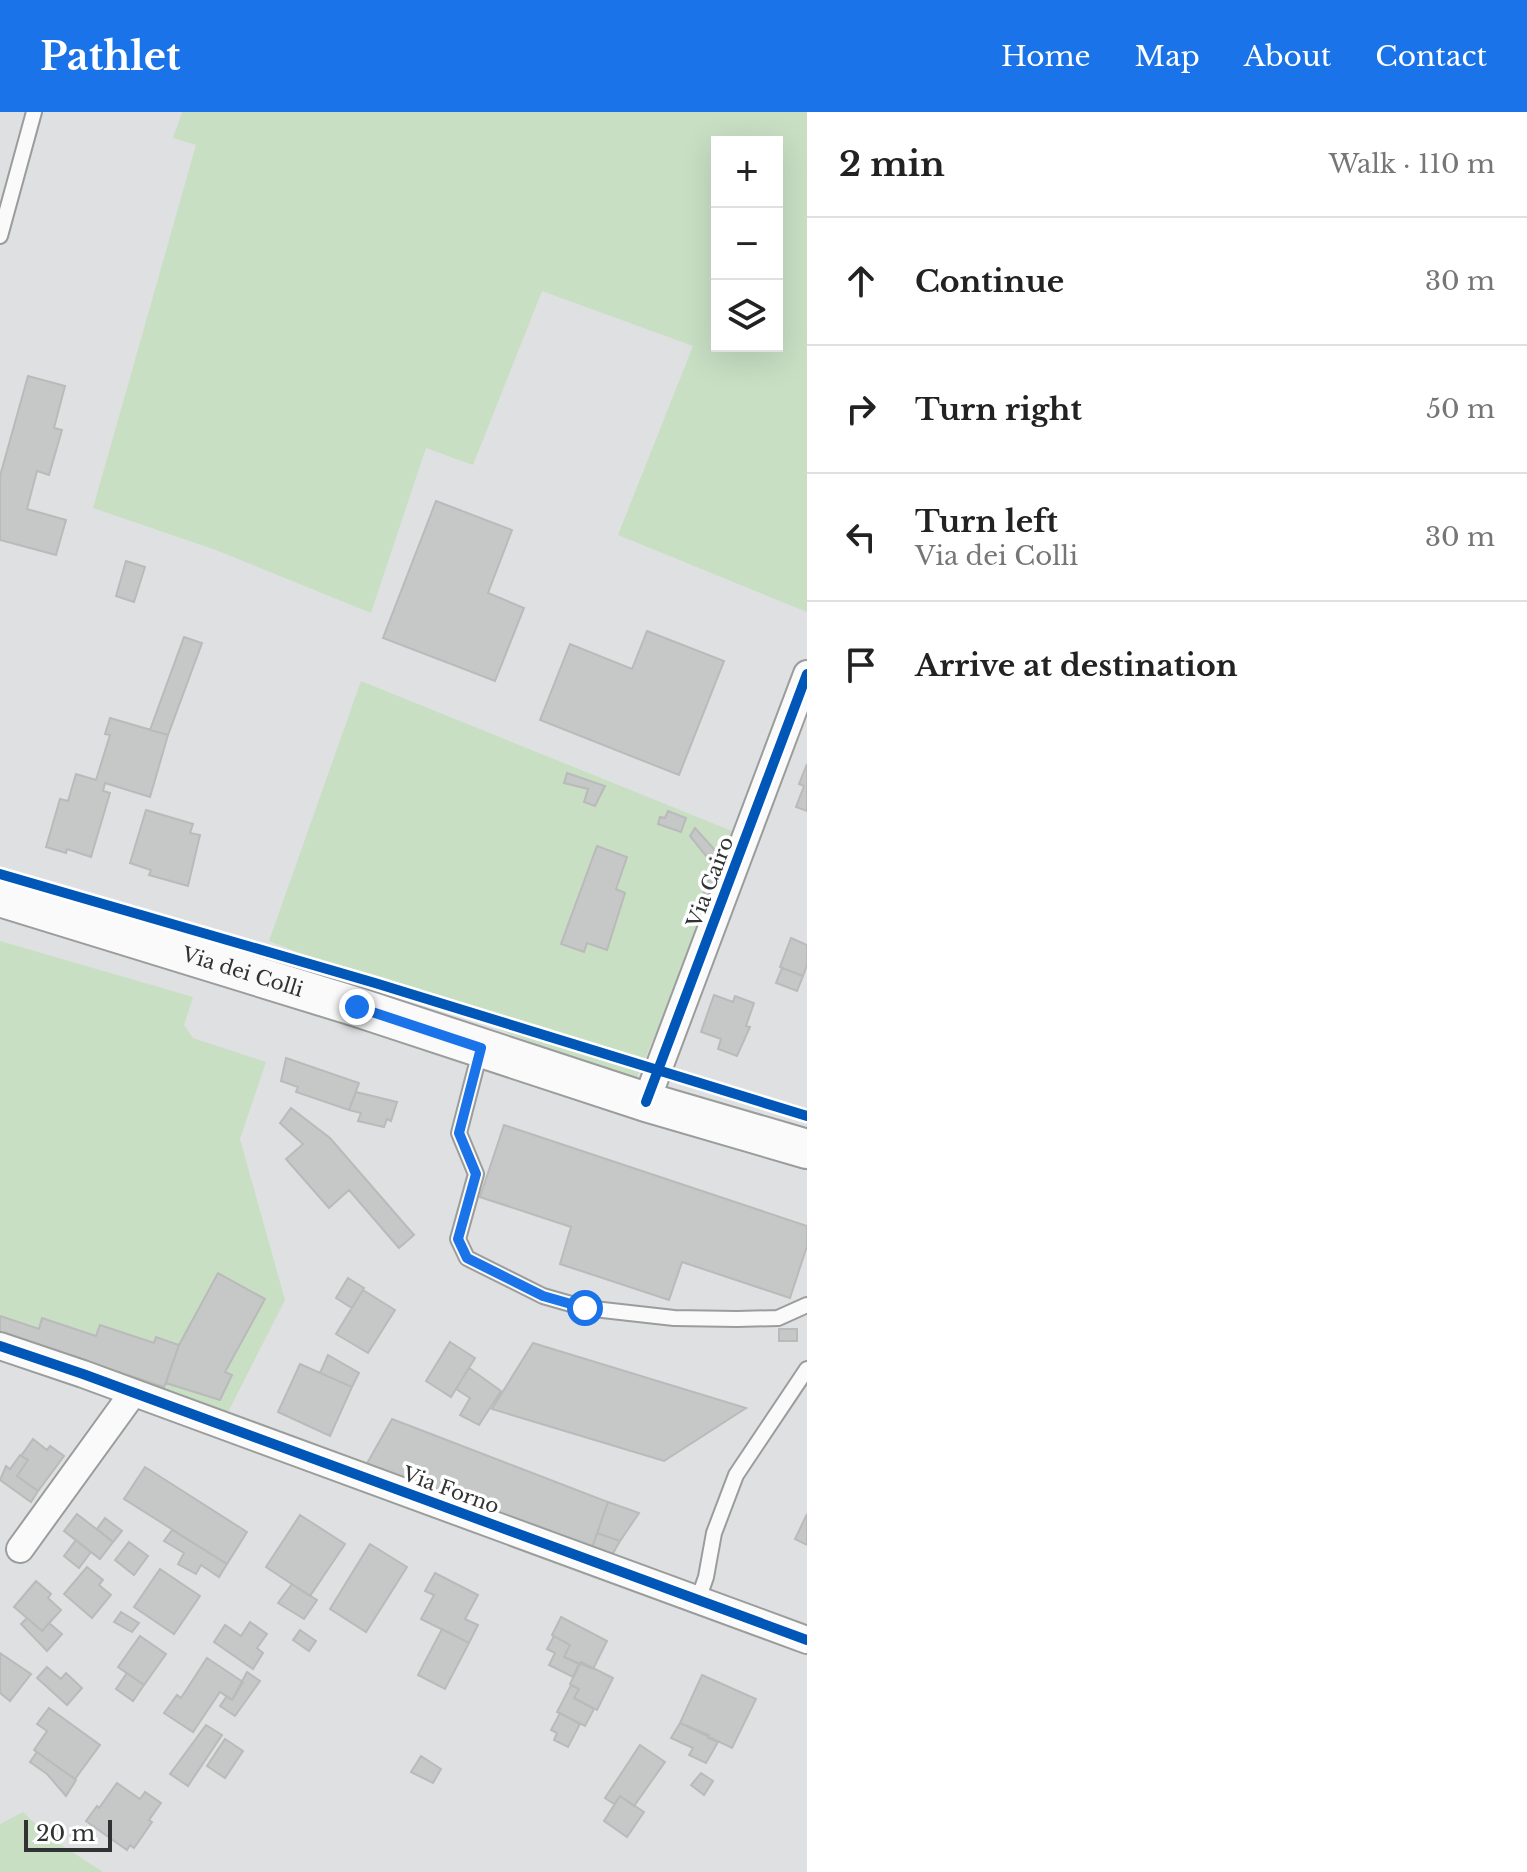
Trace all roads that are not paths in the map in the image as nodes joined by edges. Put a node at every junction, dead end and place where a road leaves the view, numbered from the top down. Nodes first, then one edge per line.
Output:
1 (34, 112) edge
2 (0, 236) edge
3 (807, 674) edge
4 (0, 897) edge
5 (481, 1048) junction
6 (646, 1102) junction
7 (807, 1149) edge
8 (807, 1305) edge
9 (0, 1346) edge
10 (807, 1369) edge
11 (133, 1393) junction
12 (20, 1549) dead end
13 (698, 1600) junction
14 (807, 1640) edge

1 - 2 lane
3 - 6 street, Via Cairo
4 - 5 main road, Via dei Colli
5 - 6 main road, Via dei Colli
5 - 8 lane
6 - 7 main road, Via dei Colli
9 - 11 street, Via Forno
10 - 13 lane
11 - 12 street
11 - 13 street, Via Forno
13 - 14 street, Via Forno

